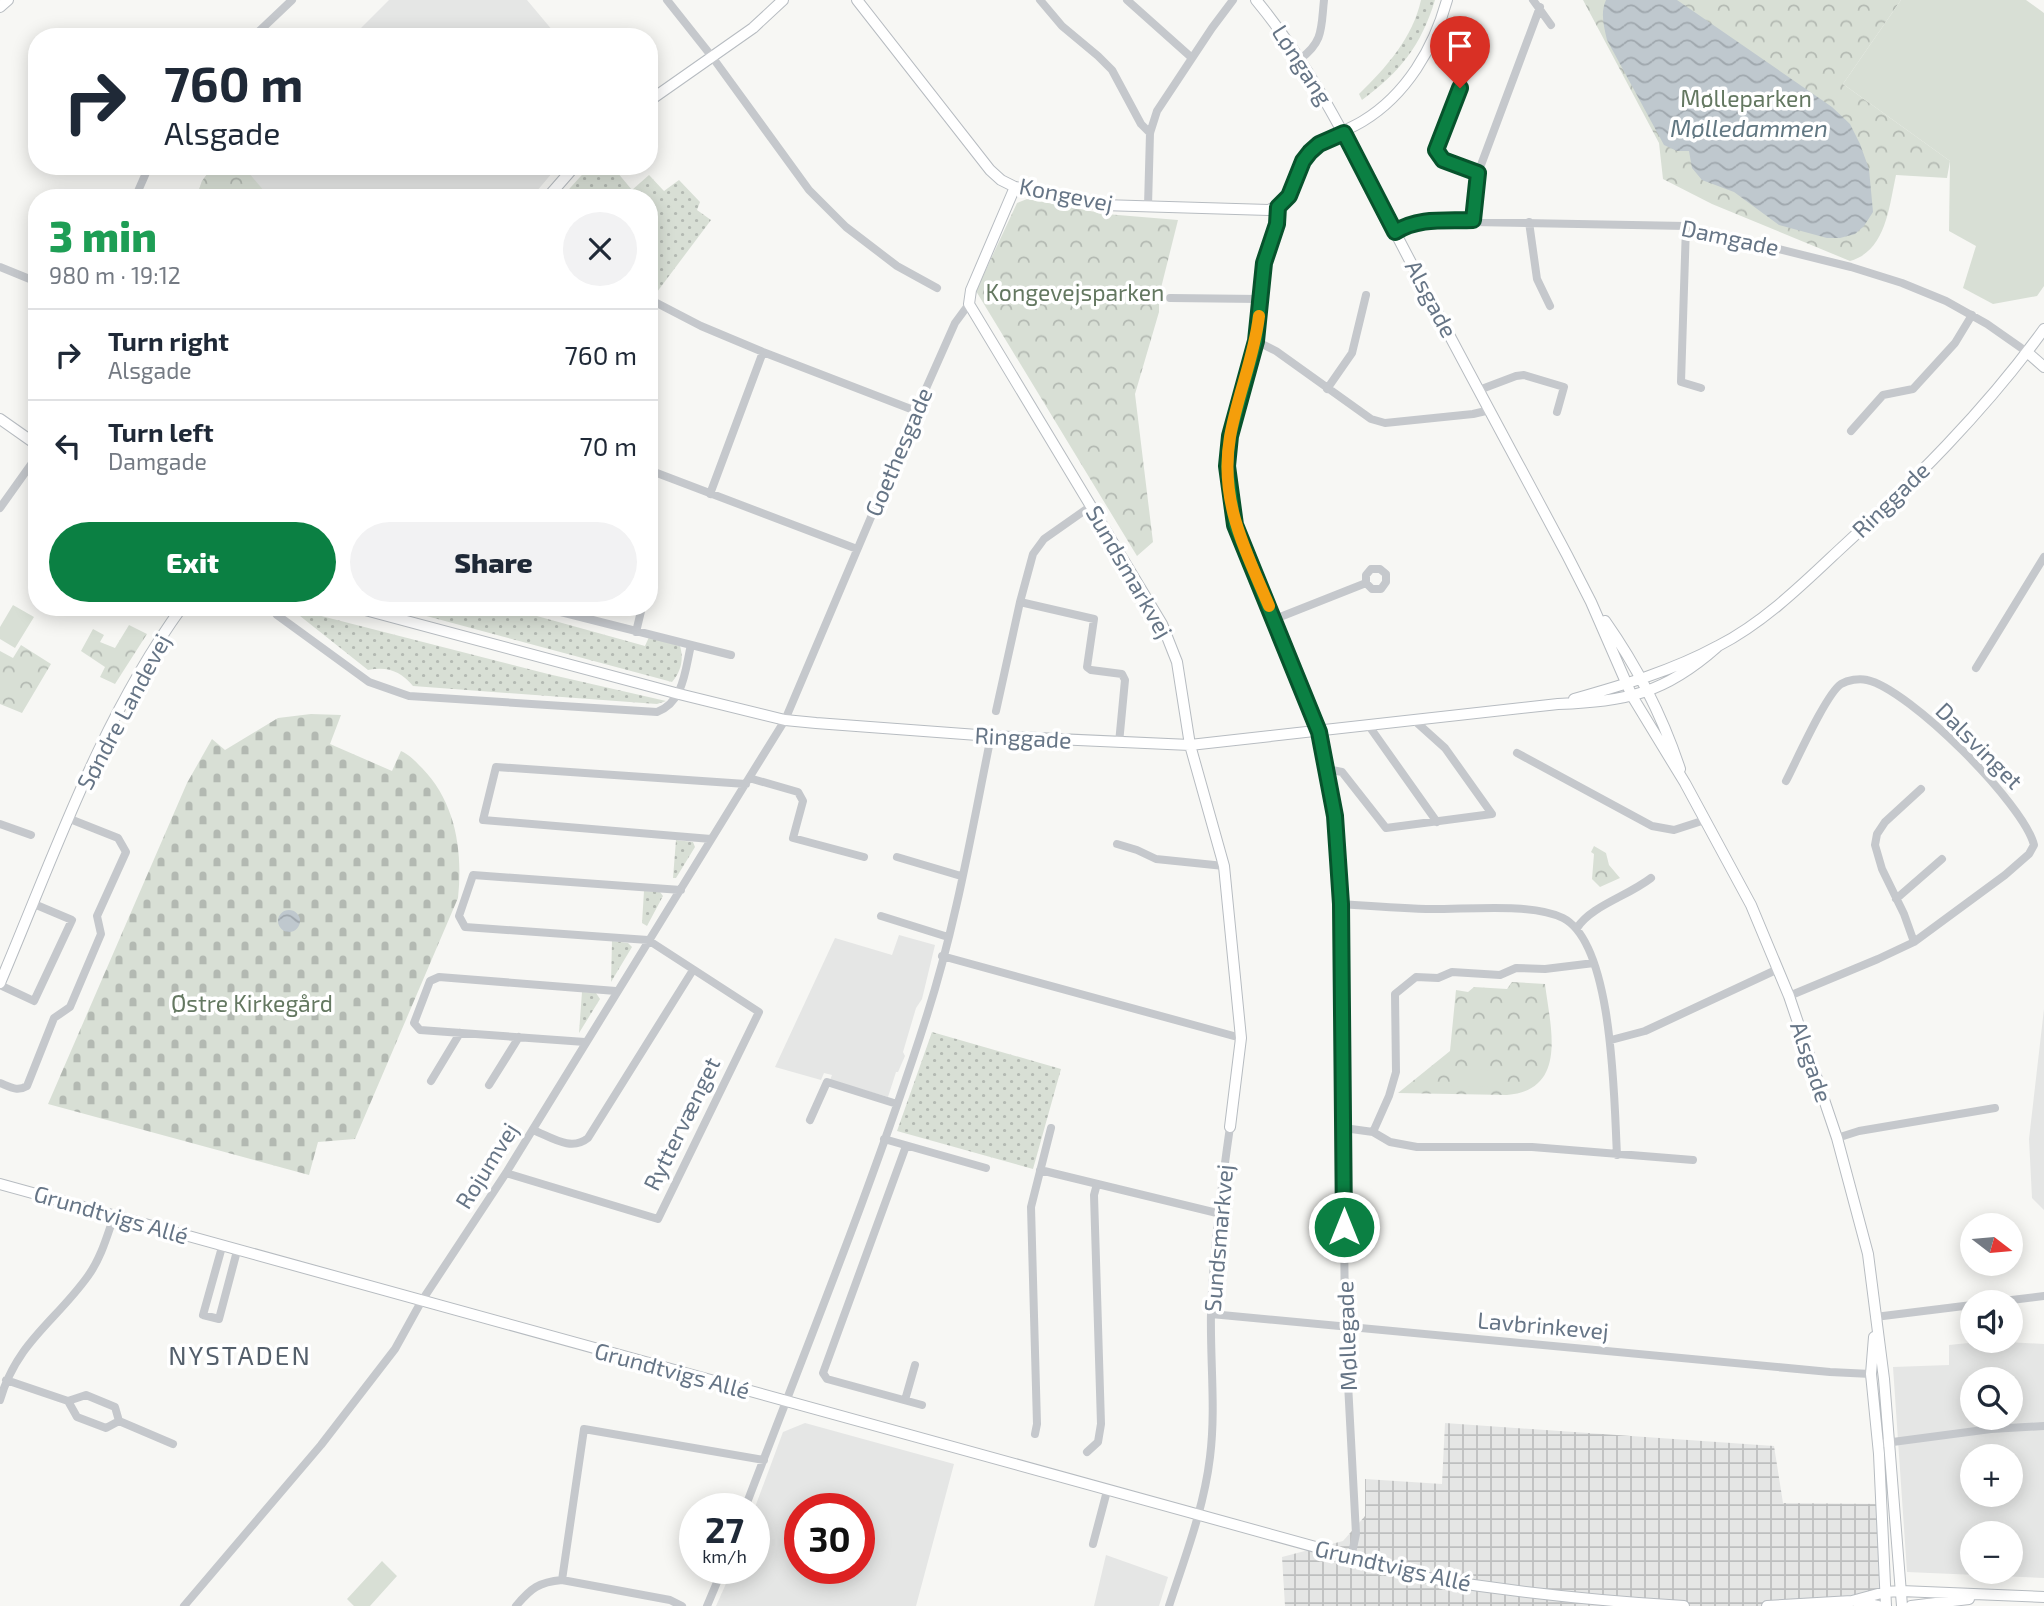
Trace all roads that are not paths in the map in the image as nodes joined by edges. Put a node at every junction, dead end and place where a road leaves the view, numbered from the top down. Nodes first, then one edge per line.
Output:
1 (8, 0) edge
2 (292, 0) edge
3 (667, 0) edge
4 (783, 0) edge
5 (857, 0) edge
6 (1040, 0) edge
7 (1127, 0) edge
8 (1233, 0) edge
9 (1256, 0) edge
10 (1324, 0) edge
11 (1447, 0) edge
12 (1536, 3) edge
13 (0, 7) edge
14 (1551, 25) dead end
15 (262, 28) edge
16 (713, 58) junction
17 (1192, 58) junction
18 (1300, 59) junction
19 (1469, 67) dead end
20 (658, 95) edge
21 (1150, 132) junction
22 (1344, 133) junction
23 (1478, 173) junction
24 (567, 175) edge
25 (1014, 187) junction
26 (555, 189) edge
27 (1148, 206) junction
28 (1278, 207) junction
29 (1473, 220) junction
30 (1529, 222) junction
31 (1686, 226) junction
32 (1395, 232) junction
33 (0, 267) edge
34 (28, 278) edge
35 (937, 288) dead end
36 (1366, 295) dead end
37 (1170, 298) dead end
38 (1261, 299) junction
39 (658, 304) edge
40 (969, 304) junction
41 (1550, 306) dead end
42 (1972, 315) junction
43 (2044, 329) edge
44 (1256, 341) junction
45 (763, 352) junction
46 (2027, 352) junction
47 (2044, 367) edge
48 (1701, 388) dead end
49 (1327, 389) junction
50 (1479, 390) junction
51 (1490, 410) junction
52 (916, 411) junction
53 (1558, 412) dead end
54 (0, 419) edge
55 (1851, 431) dead end
56 (28, 439) edge
57 (28, 469) edge
58 (658, 474) edge
59 (0, 491) edge
60 (710, 494) junction
61 (10, 495) junction
62 (1091, 506) junction
63 (0, 508) edge
64 (857, 549) junction
65 (2044, 557) edge
66 (1366, 583) dead end
67 (1020, 601) junction
68 (1591, 602) junction
69 (175, 616) edge
70 (277, 616) edge
71 (398, 616) edge
72 (575, 616) edge
73 (640, 616) edge
74 (1275, 619) junction
75 (636, 632) junction
76 (691, 645) junction
77 (1717, 647) junction
78 (731, 655) dead end
79 (1976, 668) dead end
80 (1641, 681) junction
81 (1626, 684) junction
82 (1646, 692) junction
83 (679, 694) junction
84 (1632, 696) junction
85 (1558, 704) junction
86 (996, 711) dead end
87 (785, 720) junction
88 (1415, 721) junction
89 (1369, 726) junction
90 (1319, 732) junction
91 (991, 736) junction
92 (1119, 743) junction
93 (1190, 745) junction
94 (1517, 753) dead end
95 (1327, 769) junction
96 (747, 781) junction
97 (1786, 781) dead end
98 (1685, 783) junction
99 (1921, 789) dead end
100 (70, 819) junction
101 (1705, 820) junction
102 (1437, 822) junction
103 (0, 824) edge
104 (31, 835) dead end
105 (711, 839) junction
106 (1117, 844) dead end
107 (864, 857) dead end
108 (897, 857) dead end
109 (1942, 859) dead end
110 (1224, 866) junction
111 (961, 876) junction
112 (1651, 878) dead end
113 (681, 890) junction
114 (1896, 899) junction
115 (34, 904) junction
116 (1341, 904) junction
117 (881, 916) dead end
118 (1577, 928) junction
119 (948, 937) junction
120 (648, 940) junction
121 (1914, 942) junction
122 (942, 956) junction
123 (1594, 963) junction
124 (1778, 969) junction
125 (693, 970) junction
126 (0, 984) edge
127 (616, 991) junction
128 (1789, 996) junction
129 (460, 1033) junction
130 (519, 1037) junction
131 (1241, 1038) junction
132 (1611, 1040) junction
133 (585, 1042) junction
134 (431, 1081) dead end
135 (0, 1083) edge
136 (489, 1085) dead end
137 (897, 1104) junction
138 (1995, 1108) dead end
139 (810, 1120) dead end
140 (1230, 1127) joint
141 (1051, 1128) dead end
142 (1344, 1128) junction
143 (533, 1130) junction
144 (1373, 1132) junction
145 (1838, 1138) junction
146 (884, 1139) junction
147 (906, 1146) junction
148 (1616, 1155) junction
149 (1693, 1160) dead end
150 (986, 1168) dead end
151 (1040, 1170) junction
152 (506, 1173) junction
153 (0, 1184) edge
154 (1097, 1184) junction
155 (1217, 1213) junction
156 (114, 1216) junction
157 (222, 1247) junction
158 (237, 1251) junction
159 (2044, 1296) edge
160 (2023, 1299) edge
161 (421, 1302) junction
162 (1960, 1306) edge
163 (1211, 1314) junction
164 (1875, 1317) junction
165 (1345, 1327) junction
166 (915, 1365) dead end
167 (1871, 1374) junction
168 (6, 1380) junction
169 (0, 1400) edge
170 (68, 1401) junction
171 (905, 1401) junction
172 (786, 1402) junction
173 (922, 1405) dead end
174 (119, 1421) junction
175 (2044, 1426) edge
176 (1034, 1434) dead end
177 (1884, 1443) junction
178 (173, 1444) dead end
179 (1087, 1452) dead end
180 (764, 1460) junction
181 (1107, 1491) junction
182 (752, 1493) edge
183 (1198, 1516) junction
184 (1093, 1544) dead end
185 (1351, 1558) junction
186 (562, 1580) junction
187 (716, 1584) edge
188 (1892, 1592) junction
189 (1993, 1595) junction
190 (2044, 1597) edge
191 (1852, 1601) junction
192 (1604, 1604) edge
193 (184, 1606) edge
194 (516, 1606) edge
195 (682, 1606) edge
196 (707, 1606) edge
197 (1169, 1606) edge
198 (1684, 1606) edge
199 (1767, 1606) edge
200 (1878, 1606) edge
201 (1886, 1606) edge
202 (1893, 1606) edge
203 (1901, 1606) edge
204 (1912, 1606) edge

1 - 13 street
2 - 15 street
3 - 16 street
4 - 16 street
5 - 25 street, Kongevej
6 - 21 street
7 - 17 street
8 - 17 street
9 - 18 street, Løngang
10 - 18 street
11 - 22 street, Møllegade
12 - 14 street
12 - 23 street
16 - 20 street
16 - 35 street
17 - 21 street
18 - 22 street, Løngang
19 - 23 street
21 - 27 street
22 - 28 street, Møllegade
22 - 32 street, Alsgade
23 - 29 street
24 - 26 street
25 - 27 street, Kongevej
25 - 40 street, Goethesgade
27 - 28 street, Kongevej
28 - 38 street, Møllegade
29 - 30 street, Damgade
29 - 32 street, Damgade
30 - 31 street, Damgade
30 - 41 street
31 - 42 street, Damgade
31 - 48 street
32 - 50 street, Alsgade
33 - 34 street
36 - 49 street
37 - 38 street
38 - 44 street, Møllegade
39 - 45 street
40 - 52 street, Goethesgade
40 - 62 street, Sundsmarkvej
42 - 46 street, Damgade
42 - 55 street
43 - 46 street, Ringgade
44 - 49 street
44 - 74 street, Møllegade
45 - 52 street
45 - 60 street
46 - 47 street, Damgade
46 - 77 street, Ringgade
49 - 51 street
50 - 51 street, Alsgade
50 - 53 street
51 - 68 street, Alsgade
52 - 64 street, Goethesgade
54 - 56 street
57 - 61 street
58 - 60 street
59 - 61 street
60 - 64 street
61 - 63 street
62 - 67 street
62 - 93 street, Sundsmarkvej
64 - 87 street, Goethesgade
65 - 79 street
66 - 74 street
67 - 86 street
67 - 92 street
68 - 80 street, Alsgade
68 - 81 street, Alsgade
69 - 100 street, Søndre Landevej
70 - 83 street
71 - 83 street, Ringgade
72 - 75 street
73 - 75 street
74 - 90 street, Møllegade
75 - 76 street
76 - 78 street
76 - 83 street
77 - 80 street, Ringgade
77 - 82 street, Ringgade
80 - 81 street, Ringgade
80 - 82 street, Alsgade
81 - 84 street, Alsgade
81 - 85 street, Ringgade
82 - 84 street, Ringgade
82 - 98 street, Alsgade
83 - 87 street, Ringgade
84 - 85 street, Ringgade
84 - 98 street, Alsgade
85 - 88 street, Ringgade
87 - 91 street, Ringgade
87 - 96 street, Rojumvej
88 - 89 street, Ringgade
88 - 102 street
89 - 90 street, Ringgade
89 - 102 street
90 - 93 street, Ringgade
90 - 95 street, Møllegade
91 - 92 street, Ringgade
91 - 111 street
92 - 93 street, Ringgade
93 - 110 street, Sundsmarkvej
94 - 101 street
95 - 102 street
95 - 116 street, Møllegade
96 - 105 street, Rojumvej
96 - 105 street
96 - 107 street
97 - 121 street, Dalsvinget
98 - 101 street, Alsgade
99 - 114 street
100 - 115 street, Søndre Landevej
100 - 135 street, Søndre Landevej
101 - 124 street, Alsgade
103 - 104 street
105 - 113 street, Rojumvej
106 - 110 street
108 - 111 street
109 - 114 street
110 - 131 street, Sundsmarkvej
111 - 119 street
112 - 118 street
113 - 120 street, Rojumvej
113 - 120 street
114 - 121 street
115 - 126 street, Søndre Landevej
115 - 126 street, Søndre Landevej
116 - 118 street
116 - 142 street, Møllegade
117 - 119 street
118 - 123 street
119 - 122 street
120 - 125 street, Ryttervænget
120 - 127 street, Rojumvej
121 - 128 street, Dalsvinget
122 - 131 street
122 - 137 street
123 - 132 street
123 - 144 street
124 - 128 street, Alsgade
124 - 132 street
125 - 143 street
125 - 152 street, Ryttervænget
127 - 129 street
127 - 133 street, Rojumvej
128 - 145 street, Alsgade
129 - 130 street
129 - 134 street
130 - 133 street
130 - 136 street
131 - 140 street, Sundsmarkvej
132 - 148 street
133 - 143 street, Rojumvej
137 - 139 street
137 - 146 street
138 - 145 street
140 - 155 street, Sundsmarkvej
141 - 151 street
142 - 144 street
142 - 165 street, Møllegade
143 - 152 street, Rojumvej
144 - 148 street
145 - 164 street, Alsgade
146 - 147 street
146 - 172 street
147 - 150 street
147 - 171 street
148 - 149 street
151 - 154 street
151 - 176 street
152 - 161 street, Rojumvej
153 - 156 street, Grundtvigs Allé
154 - 155 street
154 - 179 street
155 - 163 street, Sundsmarkvej
156 - 157 street, Grundtvigs Allé
156 - 168 street
157 - 158 street, Grundtvigs Allé
157 - 158 street
158 - 161 street, Grundtvigs Allé
159 - 160 street
161 - 172 street, Grundtvigs Allé
161 - 193 street, Rojumvej
162 - 164 street
163 - 165 street, Lavbrinkevej
163 - 183 street, Sundsmarkvej
164 - 167 street, Alsgade
164 - 177 street, Alsgade
165 - 167 street, Lavbrinkevej
165 - 185 street, Møllegade
166 - 171 street
167 - 177 street, Alsgade
168 - 169 street
168 - 170 street
170 - 174 street
170 - 174 street
171 - 173 street
172 - 180 street
172 - 181 street, Grundtvigs Allé
174 - 178 street
175 - 177 street
177 - 188 street, Alsgade
177 - 188 street, Alsgade
180 - 182 street
180 - 186 street
181 - 183 street, Grundtvigs Allé
181 - 184 street
183 - 185 street, Grundtvigs Allé
183 - 197 street, Sundsmarkvej
185 - 192 street, Grundtvigs Allé
186 - 194 street
186 - 195 street
187 - 196 street
188 - 189 street
188 - 191 street
188 - 201 street
188 - 202 street
188 - 203 street
189 - 190 street
189 - 204 street
191 - 199 street
191 - 200 street
192 - 198 street, Grundtvigs Allé

